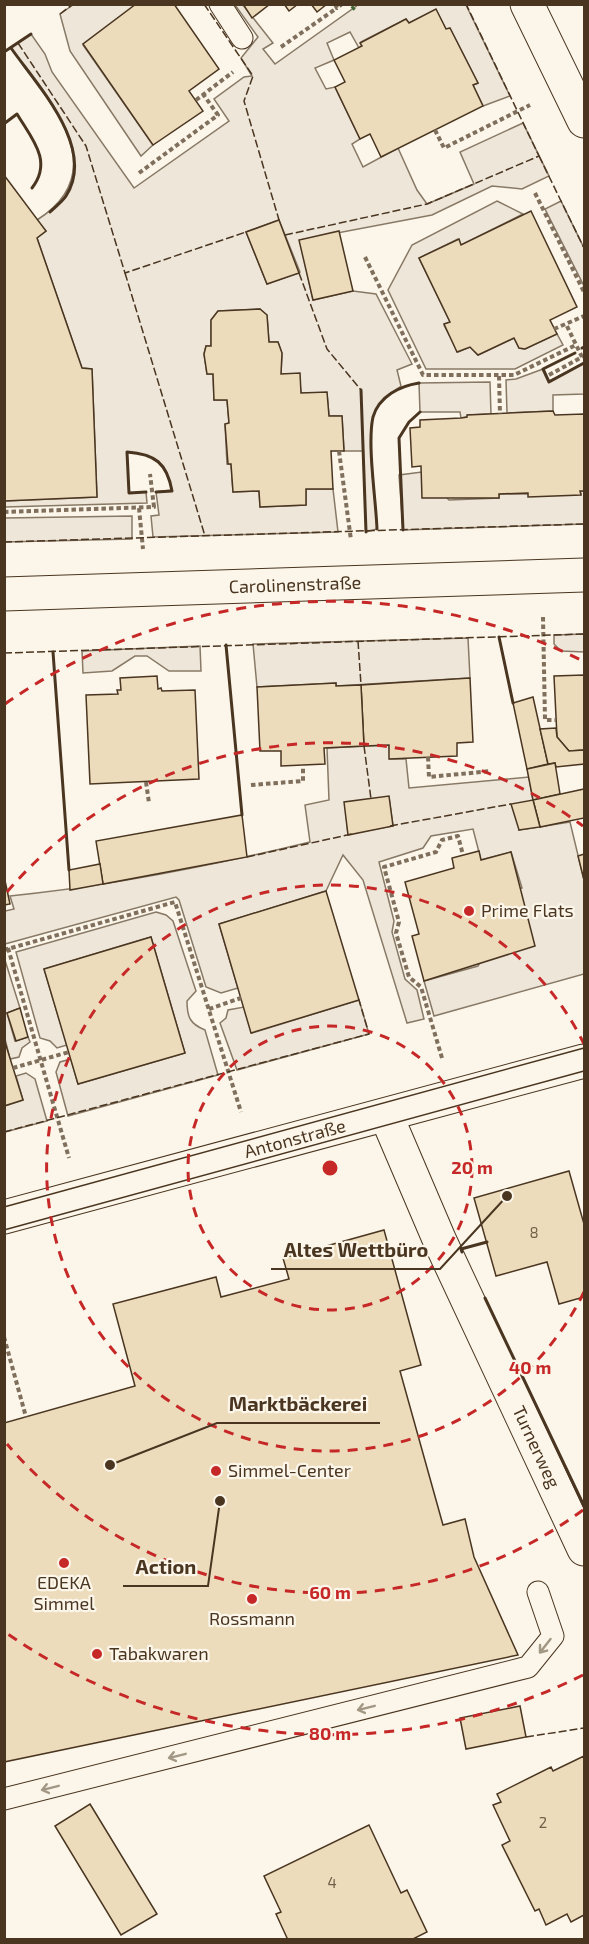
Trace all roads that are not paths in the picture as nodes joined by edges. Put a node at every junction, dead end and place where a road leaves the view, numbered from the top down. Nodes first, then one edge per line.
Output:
1 (220, 4) edge
2 (527, 4) edge
3 (242, 38) dead end
4 (585, 121) edge
5 (585, 575) edge
6 (4, 594) edge
7 (585, 1061) edge
8 (386, 1115) junction
9 (4, 1217) edge
10 (585, 1549) edge
11 (538, 1592) dead end
12 (4, 1799) edge

1 - 3 lane
2 - 4 street
5 - 6 street, Carolinenstraße
7 - 8 street, Antonstraße
8 - 9 street, Antonstraße
8 - 10 street, Turnerweg
11 -> 12 lane

